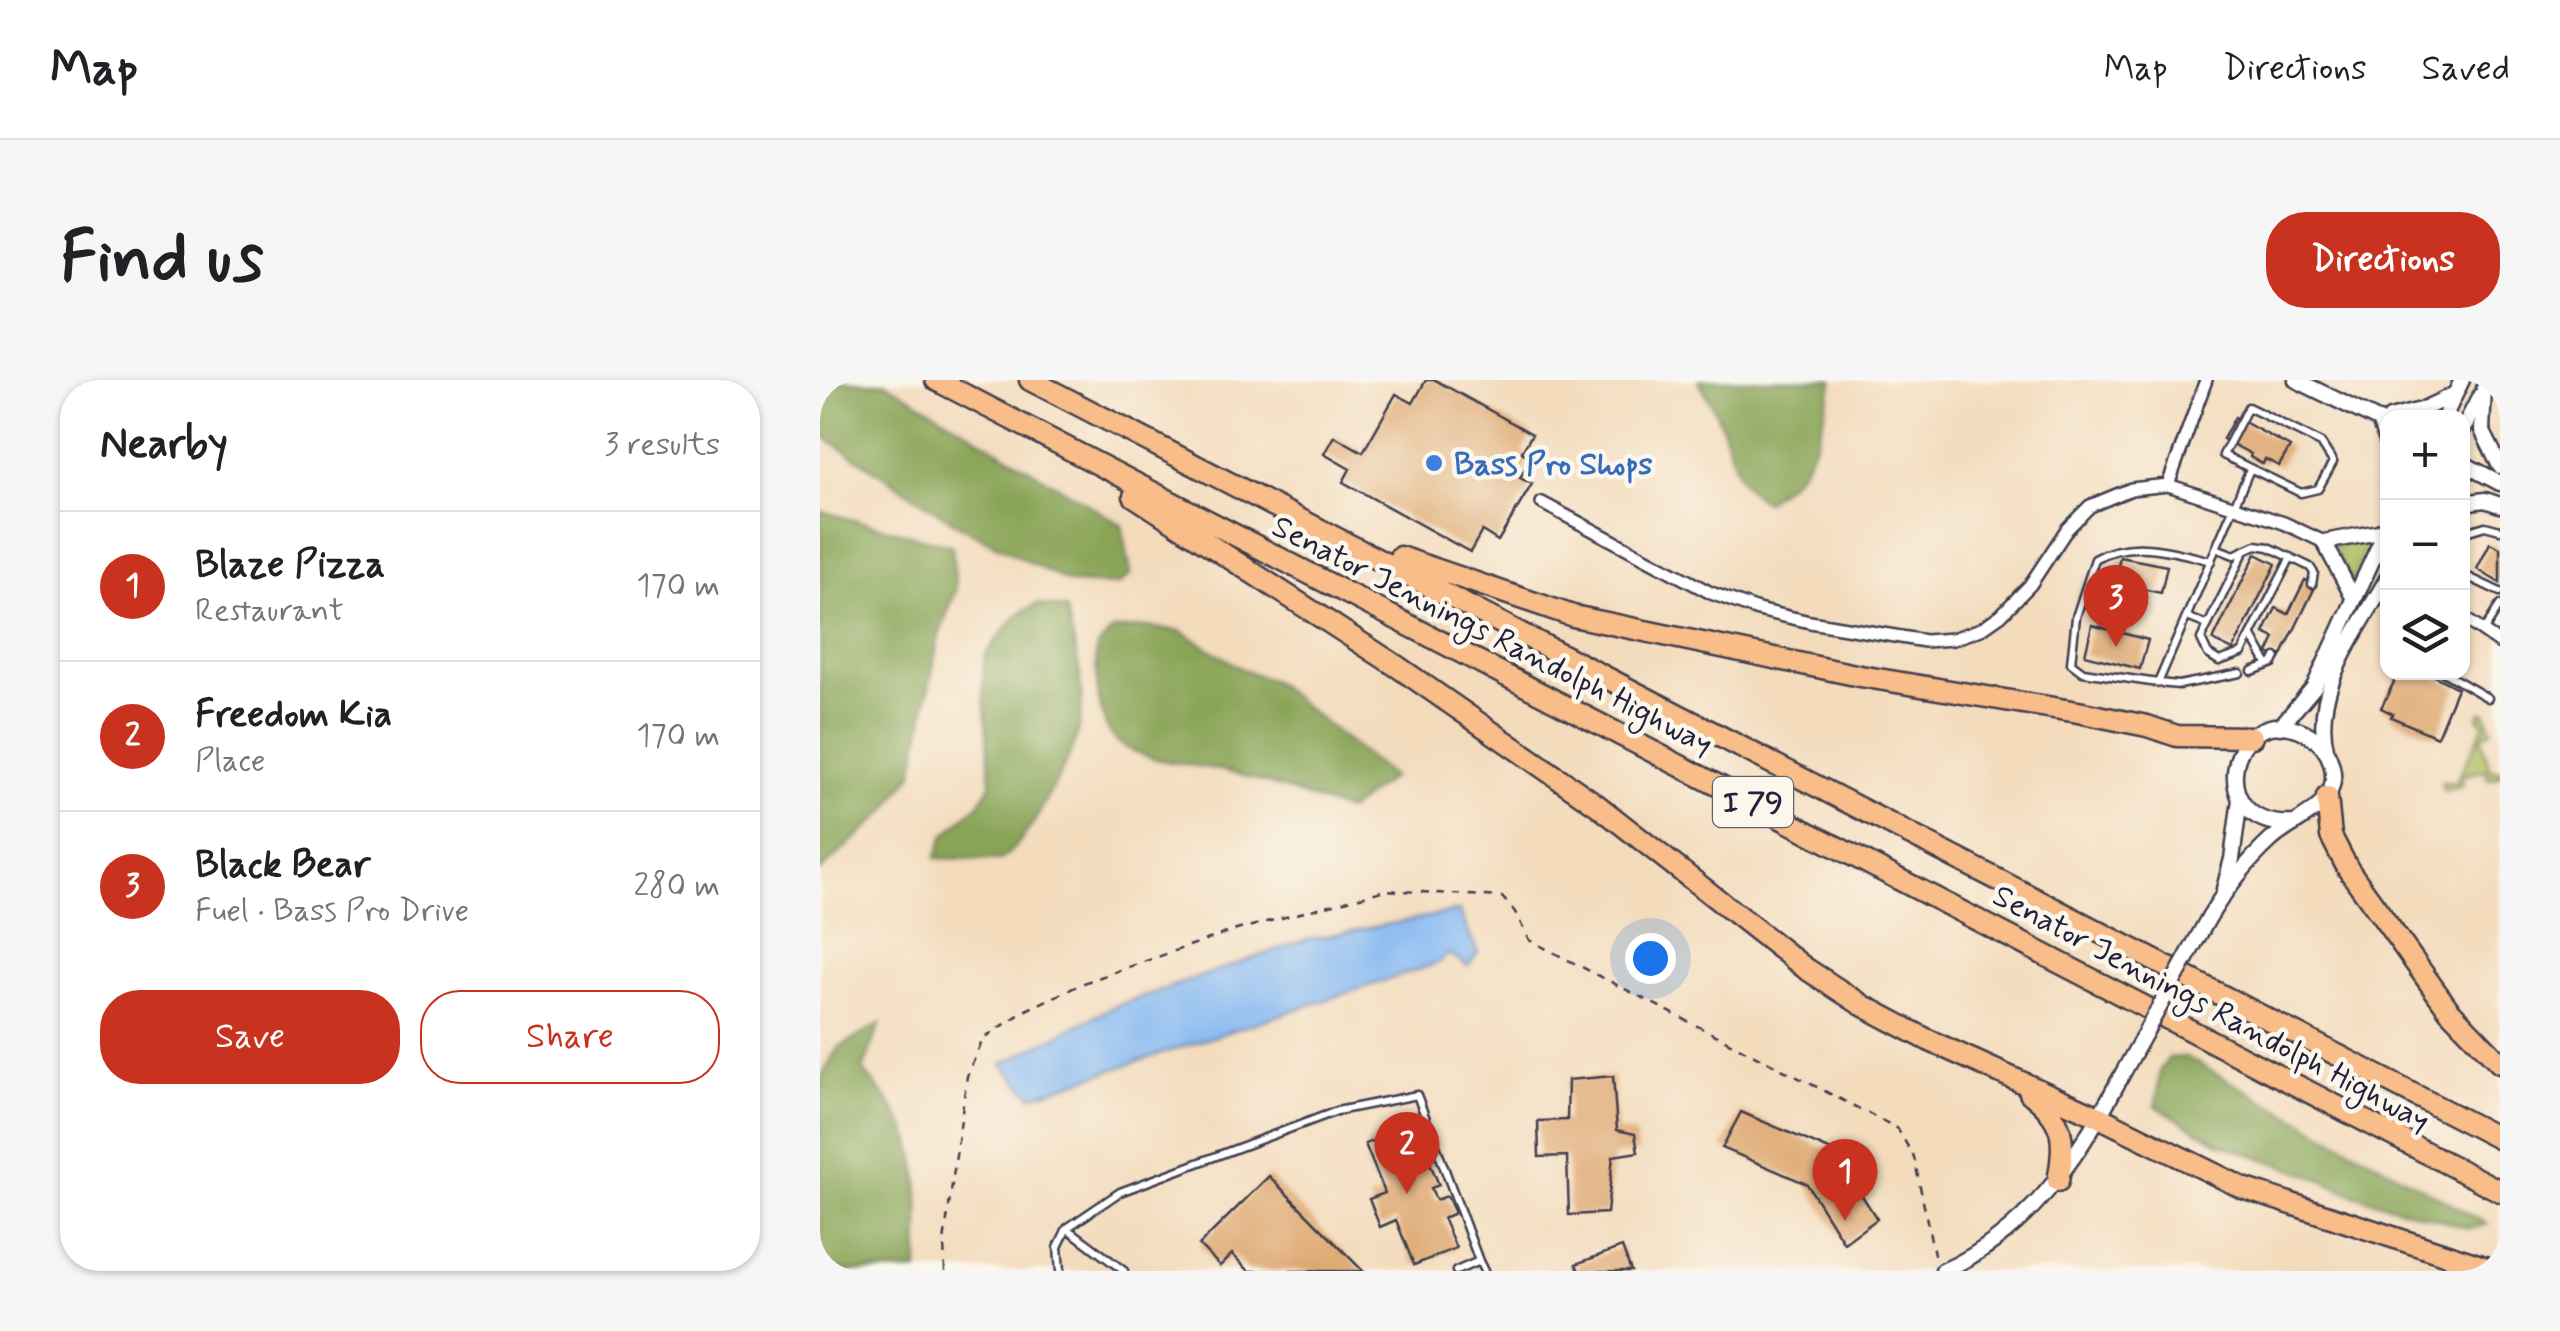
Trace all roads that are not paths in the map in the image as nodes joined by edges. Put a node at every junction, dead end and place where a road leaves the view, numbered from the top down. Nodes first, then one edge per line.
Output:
1 (936, 380) edge
2 (1030, 380) edge
3 (2206, 380) edge
4 (2296, 380) edge
5 (2486, 384) edge
6 (2458, 387) edge
7 (2420, 410) edge
8 (2448, 410) edge
9 (2470, 415) edge
10 (1004, 416) junction
11 (2380, 417) edge
12 (2470, 466) edge
13 (2500, 466) edge
14 (1197, 468) junction
15 (2250, 468) junction
16 (2500, 482) edge
17 (2168, 486) junction
18 (2470, 502) edge
19 (1542, 503) dead end
20 (2500, 505) edge
21 (2234, 506) junction
22 (2500, 530) edge
23 (2380, 531) edge
24 (2470, 531) edge
25 (2380, 541) edge
26 (2324, 542) junction
27 (2216, 548) junction
28 (2245, 550) junction
29 (2291, 557) junction
30 (2210, 561) junction
31 (2470, 578) edge
32 (2312, 584) dead end
33 (2381, 590) edge
34 (2500, 592) edge
35 (2354, 599) junction
36 (2500, 604) edge
37 (2188, 617) junction
38 (2470, 622) edge
39 (2207, 626) junction
40 (2484, 630) junction
41 (2251, 635) junction
42 (2500, 643) edge
43 (2276, 656) dead end
44 (2268, 665) junction
45 (2252, 671) dead end
46 (2240, 674) dead end
47 (2457, 680) edge
48 (2158, 683) junction
49 (2488, 698) dead end
50 (2280, 726) junction
51 (2252, 737) junction
52 (2327, 754) junction
53 (2327, 797) junction
54 (2240, 799) junction
55 (2294, 823) junction
56 (2223, 894) junction
57 (2500, 1063) edge
58 (2009, 1076) junction
59 (2100, 1117) junction
60 (2500, 1139) edge
61 (2058, 1181) junction
62 (2500, 1191) edge
63 (1067, 1228) junction
64 (1479, 1260) junction
65 (1060, 1271) edge
66 (1124, 1271) edge
67 (1456, 1271) edge
68 (1484, 1271) edge
69 (1940, 1271) edge
70 (2496, 1271) edge

1 - 10 highway, Senator Jennings Randolph Highway / I 79
2 - 14 highway, Senator Jennings Randolph Highway / I 79
3 - 17 street
4 - 11 street
5 - 9 street
5 - 13 street
6 - 7 street
6 - 8 street
10 - 58 highway
10 - 62 highway, Senator Jennings Randolph Highway / I 79
12 - 16 street
14 - 51 highway
14 - 60 highway, Senator Jennings Randolph Highway / I 79
15 - 15 lane
15 - 21 lane
17 - 19 street
17 - 21 street
18 - 20 street
21 - 26 street
21 - 27 lane
22 - 24 lane
23 - 26 street
25 - 35 street
26 - 35 street
27 - 28 lane
27 - 30 lane
28 - 29 lane
28 - 39 lane
29 - 32 lane
29 - 41 lane
30 - 37 lane
30 - 48 lane
31 - 34 lane
33 - 52 street
35 - 50 street
36 - 40 lane
37 - 39 lane
37 - 48 lane
38 - 40 street
39 - 41 lane
40 - 42 street
41 - 44 lane
43 - 44 lane
44 - 45 lane
46 - 48 lane
47 - 49 lane
50 - 51 street
50 - 52 street
51 - 54 street
52 - 53 street
53 - 55 street
53 - 57 highway
54 - 55 street
54 - 56 street
55 - 56 street
56 - 59 street, bridge
58 - 59 highway
58 - 61 highway
59 - 61 street
59 - 70 highway
61 - 69 street
63 - 64 lane
63 - 65 lane
63 - 66 lane
64 - 67 lane
64 - 68 lane

